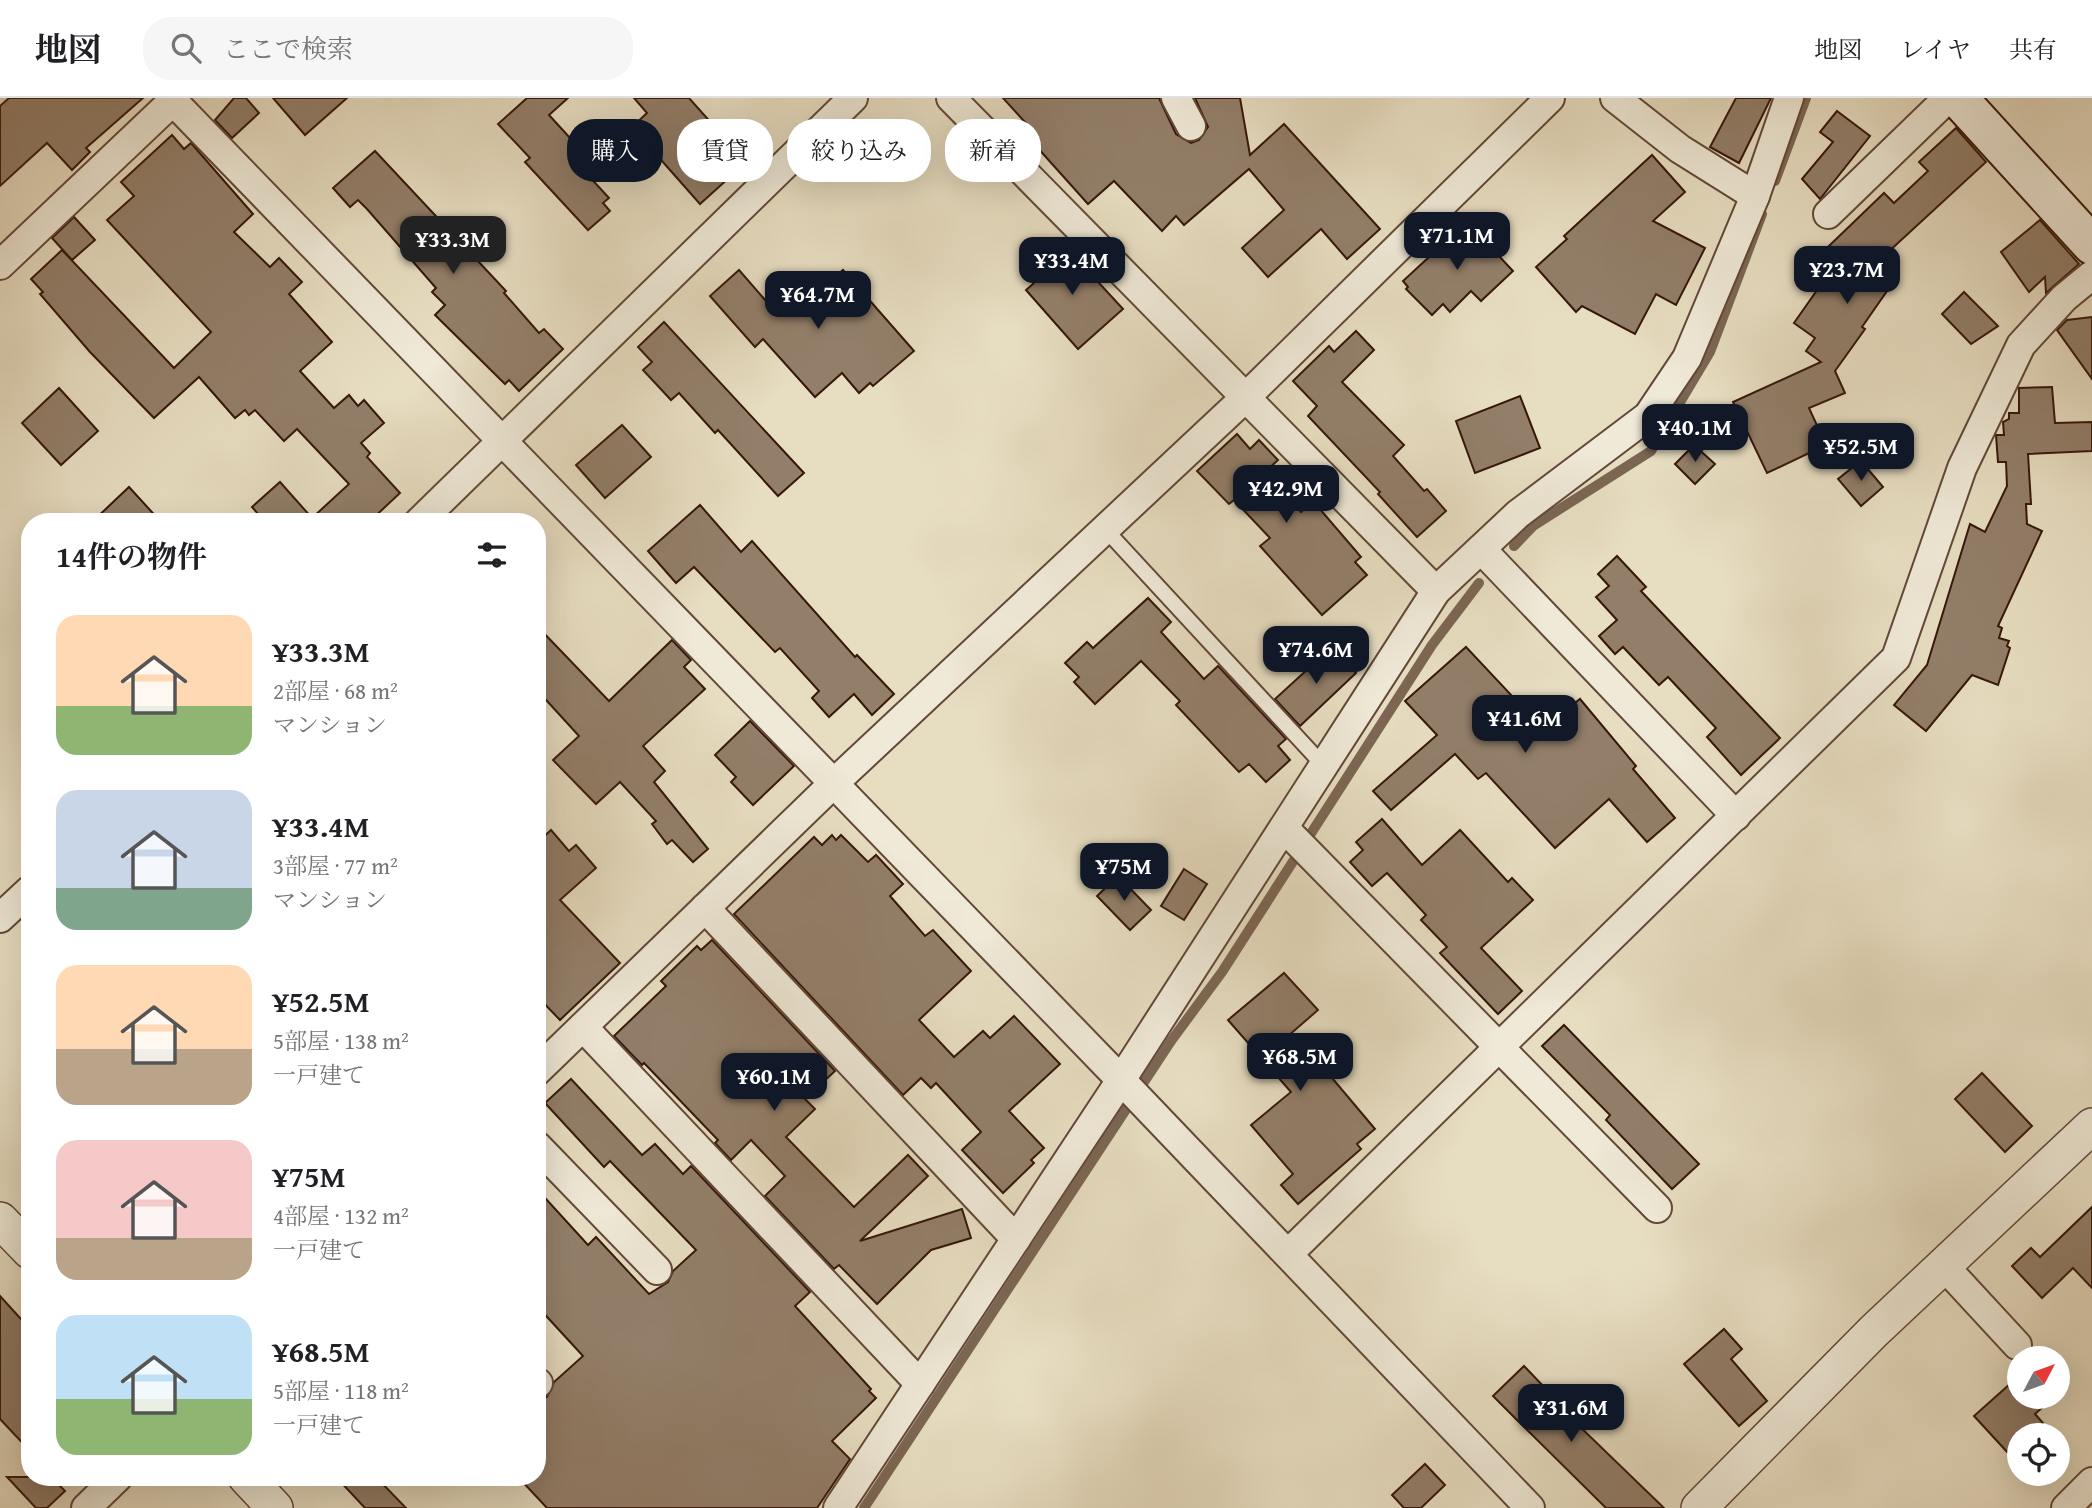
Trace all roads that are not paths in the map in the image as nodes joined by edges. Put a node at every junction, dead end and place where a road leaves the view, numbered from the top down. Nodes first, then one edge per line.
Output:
1 (853, 98) edge
2 (951, 98) edge
3 (1176, 98) edge
4 (1550, 98) edge
5 (1615, 98) edge
6 (1789, 98) edge
7 (1948, 98) edge
8 (1958, 98) edge
9 (175, 99) edge
10 (1191, 126) dead end
11 (1755, 196) junction
12 (1828, 214) dead end
13 (2092, 245) edge
14 (0, 265) edge
15 (2092, 275) edge
16 (1247, 396) junction
17 (503, 442) junction
18 (428, 513) edge
19 (1105, 529) junction
20 (1481, 549) junction
21 (1436, 591) junction
22 (1324, 766) junction
23 (834, 783) junction
24 (1736, 816) junction
25 (1284, 828) junction
26 (21, 898) edge
27 (705, 908) junction
28 (0, 918) edge
29 (583, 1027) junction
30 (1500, 1049) junction
31 (546, 1062) edge
32 (1130, 1090) junction
33 (2092, 1126) edge
34 (546, 1155) edge
35 (1657, 1208) dead end
36 (0, 1220) edge
37 (1016, 1238) junction
38 (21, 1242) edge
39 (1287, 1254) junction
40 (1944, 1266) junction
41 (657, 1270) dead end
42 (2017, 1345) dead end
43 (920, 1384) junction
44 (2092, 1482) edge
45 (254, 1486) edge
46 (275, 1508) edge
47 (838, 1508) edge
48 (1530, 1508) edge
49 (1699, 1508) edge
50 (2066, 1508) edge

1 - 17 street
2 - 16 street
3 - 10 street
4 - 16 street
5 - 11 street
6 - 11 street
7 - 12 street
8 - 13 main road
9 - 14 street
9 - 17 street
11 - 20 street
15 - 24 street
16 - 19 street
16 - 21 street
17 - 18 street
17 - 23 street
19 - 22 lane
19 - 23 street
20 - 21 street
20 - 24 street
21 - 22 street
22 - 25 street
23 - 27 street
23 - 32 street
24 - 30 street
25 - 30 street
25 - 32 street
26 - 28 street
27 - 29 street
27 - 37 street
29 - 31 street
29 - 43 street
30 - 35 street
30 - 39 street
32 - 37 street
32 - 39 street
33 - 40 street
34 - 41 street
36 - 38 street
37 - 43 street
39 - 48 street
40 - 42 street
40 - 49 street
43 - 47 street
44 - 50 street
45 - 46 street

